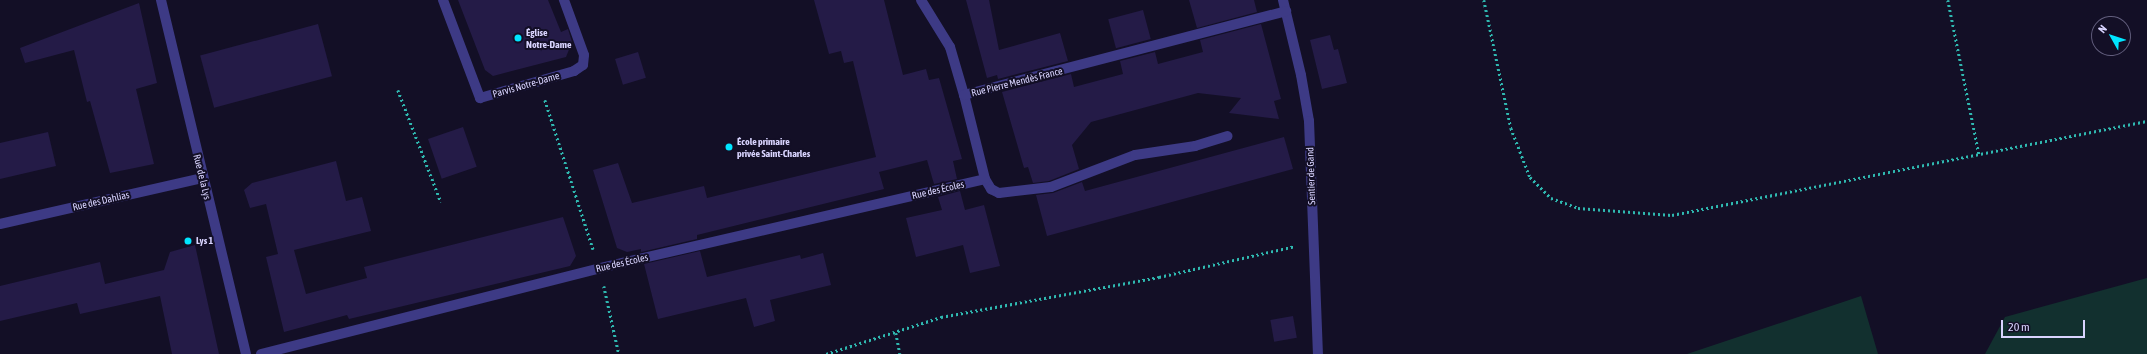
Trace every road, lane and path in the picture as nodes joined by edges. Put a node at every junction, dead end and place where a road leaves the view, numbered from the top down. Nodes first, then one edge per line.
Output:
1 (161, 0) edge
2 (443, 0) edge
3 (564, 0) edge
4 (921, 0) edge
5 (1283, 0) edge
6 (1484, 0) edge
7 (1948, 0) edge
8 (1286, 11) junction
9 (539, 82) junction
10 (398, 90) dead end
11 (964, 95) junction
12 (2147, 121) edge
13 (1226, 136) dead end
14 (1979, 154) junction
15 (202, 178) junction
16 (985, 179) junction
17 (441, 202) dead end
18 (0, 224) edge
19 (1314, 242) junction
20 (600, 268) junction
21 (896, 333) junction
22 (246, 354) edge
23 (262, 354) edge
24 (619, 354) edge
25 (826, 354) edge
26 (900, 354) edge
27 (1318, 354) edge

1 - 15 street, Rue de la Lys
2 - 9 street, Parvis Notre-Dame
3 - 9 street, Parvis Notre-Dame
4 - 11 street
5 - 8 street, Sentier de Gand
6 - 14 path
7 - 14 path
8 - 11 street, Rue Pierre Mendès France
8 - 19 street, Sentier de Gand
9 - 20 path
10 - 17 path
11 - 16 street, Rue Pierre Mendès France
12 - 14 path
13 - 16 street, Rue Pierre Mendès France
15 - 18 street, Rue des Dahlias
15 - 22 street, Rue de la Lys
16 - 20 street, Rue des Écoles
19 - 21 path
19 - 27 street, Sentier de Gand
20 - 23 street, Rue des Écoles
20 - 24 path
21 - 25 path
21 - 26 path

